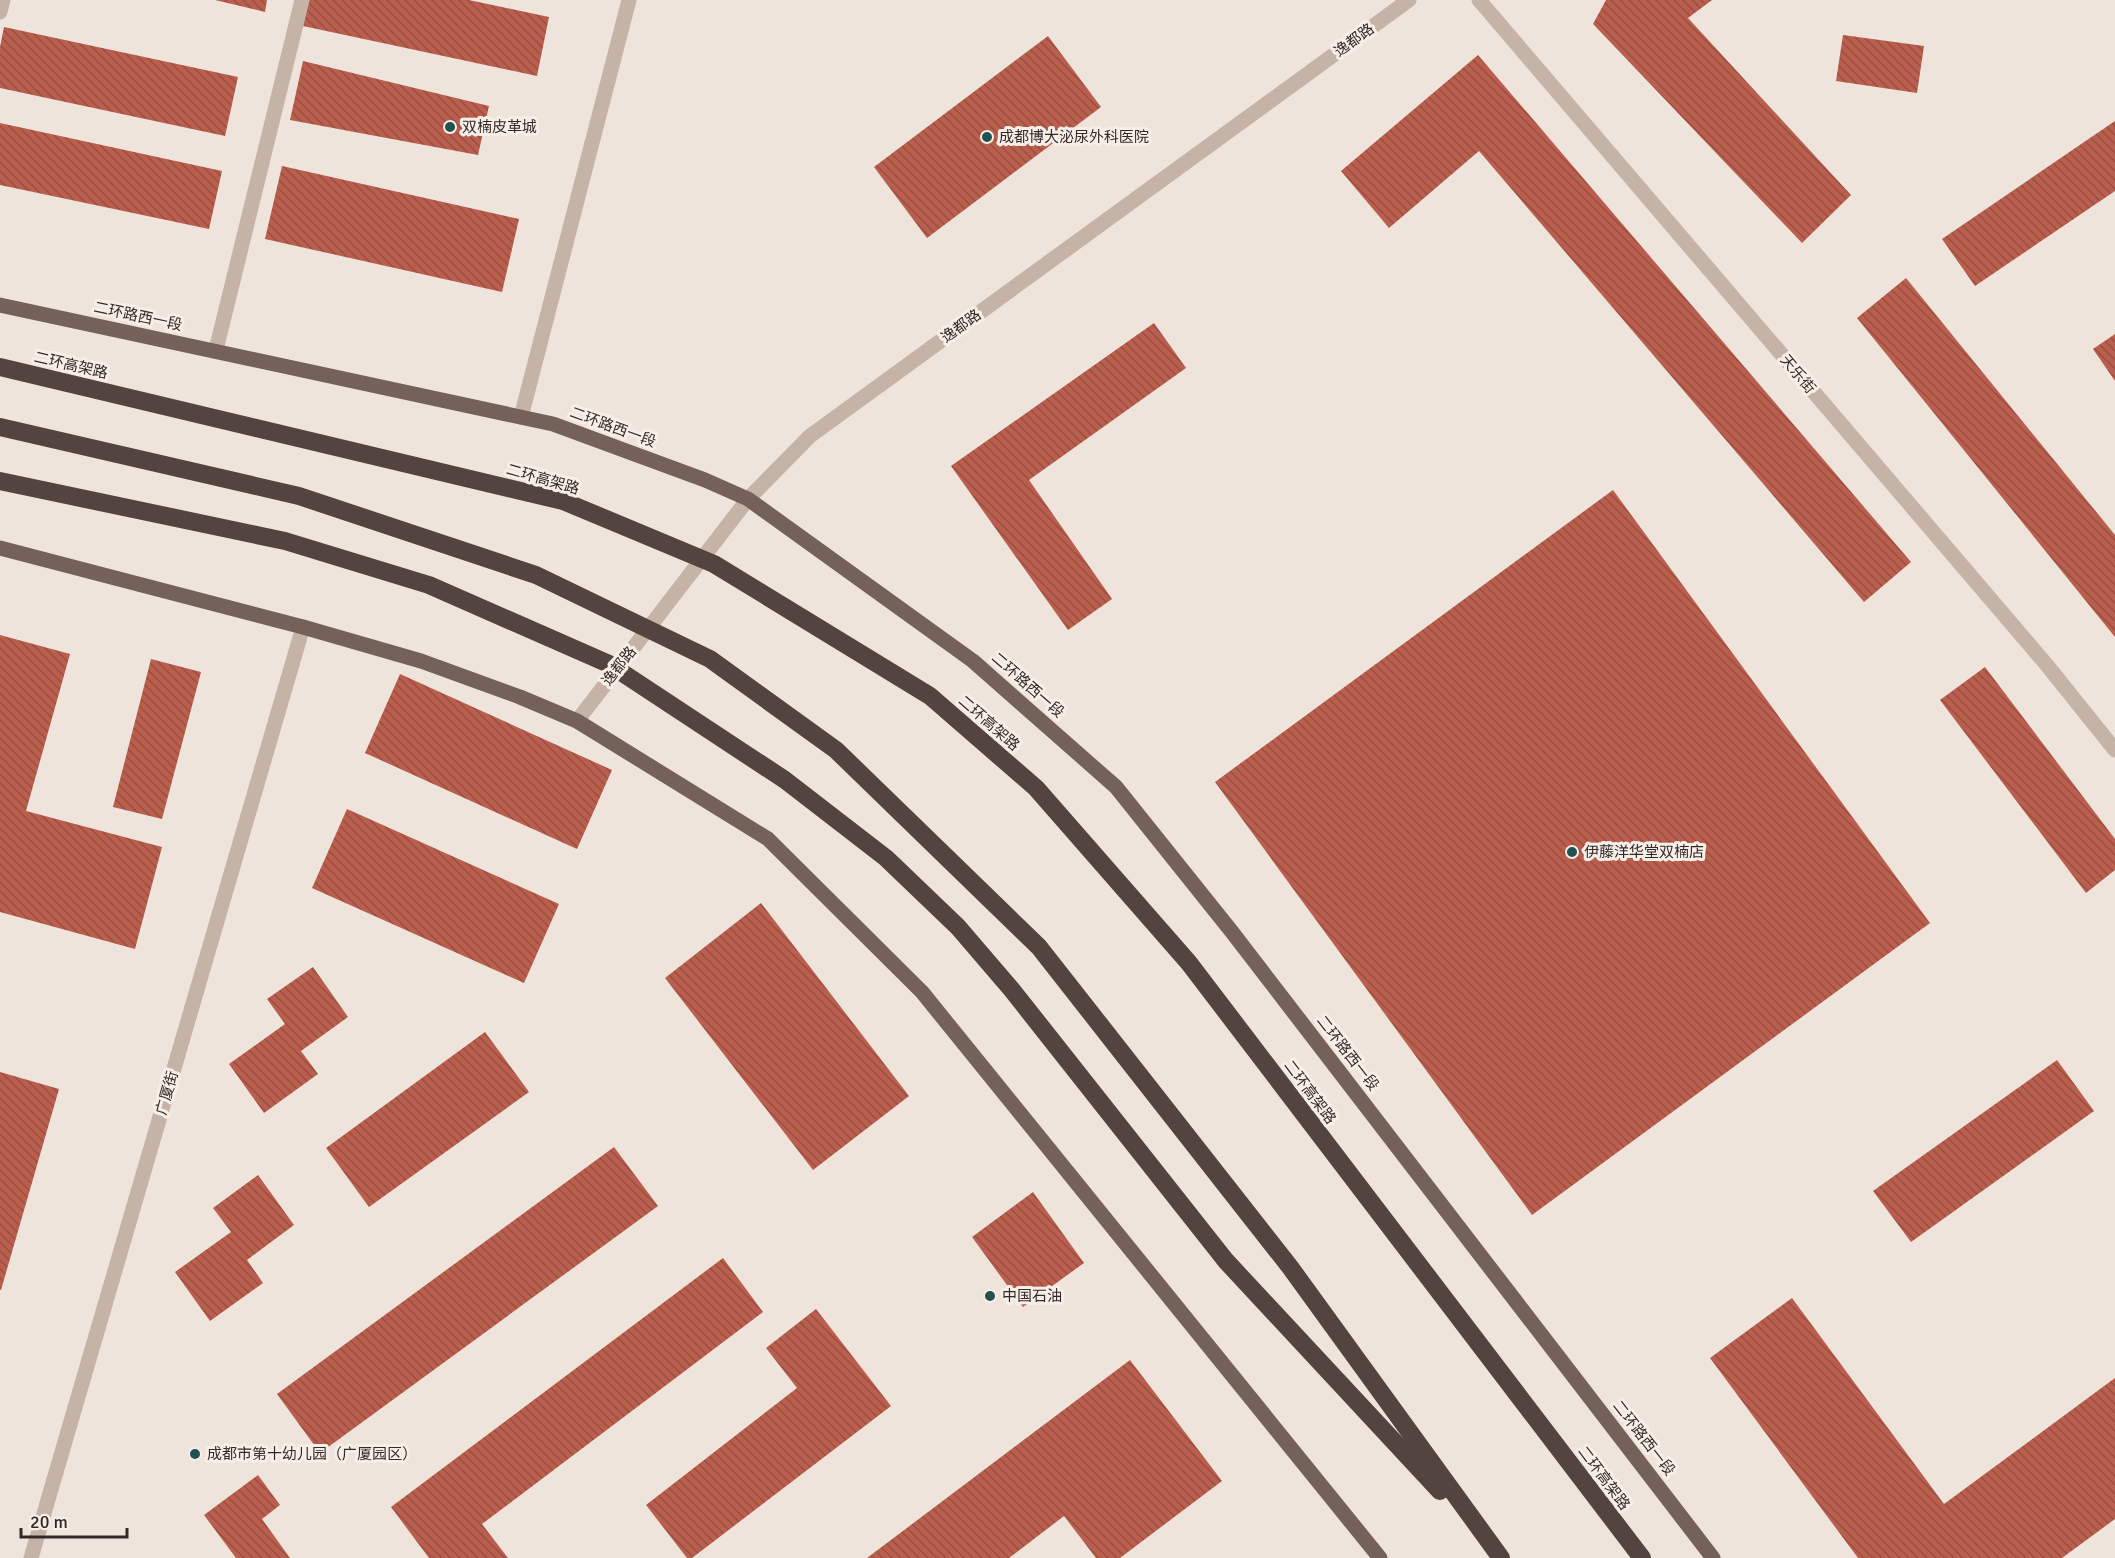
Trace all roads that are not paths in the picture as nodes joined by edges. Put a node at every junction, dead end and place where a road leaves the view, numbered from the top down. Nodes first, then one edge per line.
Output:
1 (3, 0) edge
2 (302, 0) edge
3 (629, 0) edge
4 (1409, 0) edge
5 (1479, 0) edge
6 (0, 12) edge
7 (0, 305) edge
8 (216, 350) junction
9 (0, 367) edge
10 (521, 417) junction
11 (0, 427) edge
12 (0, 482) edge
13 (748, 499) junction
14 (0, 548) edge
15 (303, 627) junction
16 (577, 721) junction
17 (2115, 750) edge
18 (1498, 1554) edge
19 (31, 1558) edge
20 (1380, 1558) edge
21 (1642, 1558) edge
22 (1713, 1558) edge

1 - 6 street
2 - 8 street
3 - 10 street
4 - 13 street, 逸都路
5 - 17 street, 天乐街
7 - 8 main road, 二环路西一段
8 - 10 main road, 二环路西一段
9 - 21 highway, 二环高架路
10 - 13 main road, 二环路西一段
11 - 18 highway
12 - 18 highway
13 - 16 street, 逸都路
13 - 22 main road, 二环路西一段
14 - 15 main road
15 - 16 main road
15 - 19 street, 广厦街
16 - 20 main road

